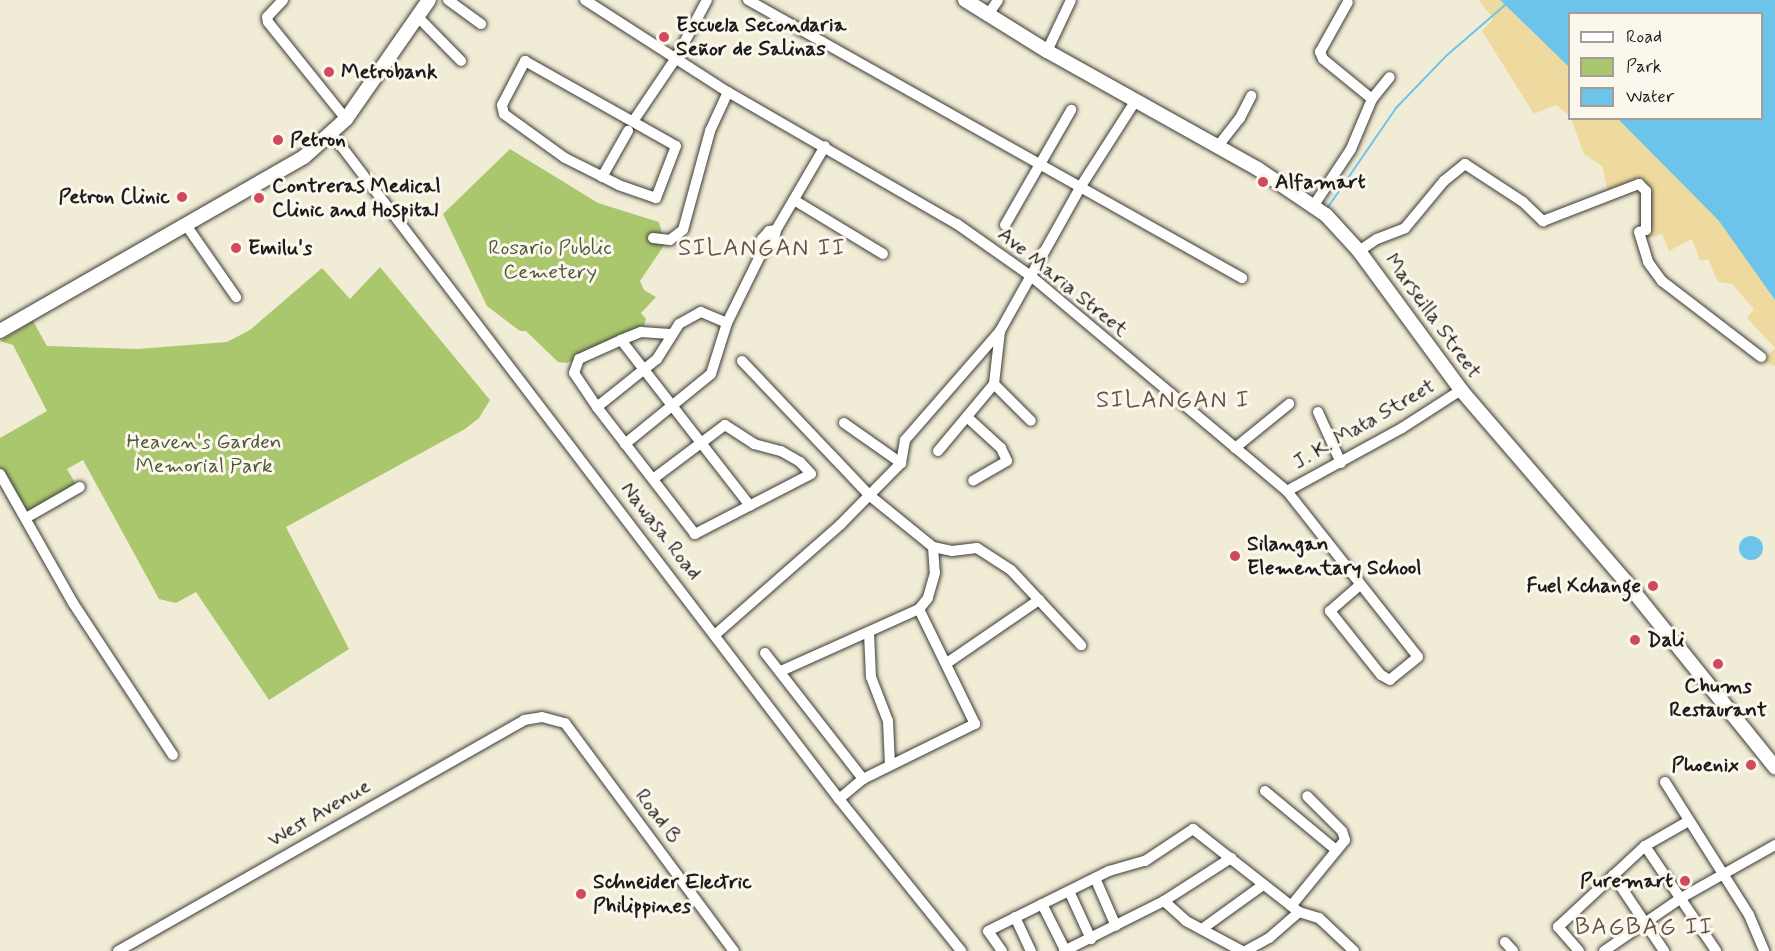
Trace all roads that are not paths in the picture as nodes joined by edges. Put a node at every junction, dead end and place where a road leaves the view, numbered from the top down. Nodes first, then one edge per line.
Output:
1 (283, 0) edge
2 (429, 0) edge
3 (448, 0) edge
4 (585, 0) edge
5 (707, 0) edge
6 (748, 0) edge
7 (965, 0) edge
8 (998, 0) edge
9 (1071, 0) edge
10 (1347, 2) dead end
11 (417, 16) junction
12 (987, 16) junction
13 (481, 24) dead end
14 (1047, 51) junction
15 (676, 58) junction
16 (461, 61) dead end
17 (1390, 77) dead end
18 (728, 92) junction
19 (1251, 96) dead end
20 (1372, 99) junction
21 (1136, 100) junction
22 (1071, 110) dead end
23 (346, 119) junction
24 (631, 125) junction
25 (332, 134) junction
26 (825, 146) junction
27 (1218, 146) junction
28 (1041, 163) junction
29 (602, 177) junction
30 (1081, 186) junction
31 (794, 200) junction
32 (1314, 205) junction
33 (186, 225) junction
34 (1005, 225) dead end
35 (653, 238) dead end
36 (1359, 251) junction
37 (883, 254) dead end
38 (1032, 277) junction
39 (1242, 278) dead end
40 (236, 297) dead end
41 (727, 323) junction
42 (0, 331) edge
43 (1000, 331) junction
44 (670, 334) junction
45 (621, 340) junction
46 (1761, 357) dead end
47 (742, 361) dead end
48 (642, 371) junction
49 (994, 384) junction
50 (1461, 390) junction
51 (1289, 404) dead end
52 (672, 406) junction
53 (597, 407) junction
54 (1318, 412) dead end
55 (967, 417) junction
56 (1031, 421) dead end
57 (844, 423) dead end
58 (699, 442) junction
59 (625, 444) junction
60 (1235, 448) junction
61 (938, 451) dead end
62 (901, 463) junction
63 (1341, 463) junction
64 (0, 474) edge
65 (653, 479) junction
66 (973, 481) dead end
67 (80, 487) dead end
68 (1287, 491) junction
69 (869, 495) junction
70 (750, 506) junction
71 (26, 518) junction
72 (933, 547) junction
73 (1360, 585) junction
74 (1039, 600) junction
75 (919, 609) junction
76 (869, 633) junction
77 (716, 634) junction
78 (1081, 645) dead end
79 (765, 653) dead end
80 (947, 663) junction
81 (781, 670) junction
82 (542, 717) joint
83 (173, 755) dead end
84 (890, 765) junction
85 (1775, 767) edge
86 (863, 779) junction
87 (1665, 782) dead end
88 (1265, 791) dead end
89 (1307, 796) dead end
90 (839, 799) junction
91 (1687, 822) junction
92 (1775, 845) edge
93 (1645, 846) junction
94 (1335, 850) junction
95 (1232, 858) junction
96 (1722, 873) junction
97 (1613, 875) junction
98 (1095, 878) junction
99 (1263, 885) junction
100 (1069, 891) junction
101 (1681, 897) junction
102 (1164, 901) junction
103 (1042, 904) junction
104 (1295, 909) junction
105 (1015, 917) junction
106 (1646, 922) junction
107 (1116, 926) junction
108 (1202, 929) junction
109 (1091, 939) junction
110 (118, 951) edge
111 (734, 951) edge
112 (961, 951) edge
113 (1002, 951) edge
114 (1031, 951) edge
115 (1064, 951) edge
116 (1244, 951) edge
117 (1354, 951) edge
118 (1579, 951) edge
119 (1604, 951) edge
120 (1664, 951) edge
121 (1716, 951) edge
122 (1764, 951) edge

1 - 23 street
2 - 11 main road
3 - 13 street
4 - 15 street, Ave Maria Street
5 - 15 street
6 - 28 street
7 - 12 main road, Marseilla Street
8 - 12 street
9 - 14 street
10 - 20 street
11 - 16 street
11 - 23 main road
12 - 14 main road, Marseilla Street
14 - 21 main road, Marseilla Street
15 - 18 street, Ave Maria Street
15 - 24 street
17 - 20 street
18 - 26 street, Ave Maria Street
18 - 35 street
19 - 27 street
20 - 32 street
21 - 27 main road, Marseilla Street
21 - 30 street
22 - 28 street
23 - 25 main road
24 - 29 street
24 - 29 street
24 - 29 street
25 - 33 main road
25 - 77 street, Nawasa Road
26 - 31 street
26 - 38 street, Ave Maria Street
27 - 32 main road, Marseilla Street
28 - 30 street
28 - 34 street
30 - 38 street
30 - 39 street
31 - 37 street
31 - 41 street
32 - 36 main road, Marseilla Street
33 - 40 street
33 - 42 main road
36 - 46 street
36 - 50 main road, Marseilla Street
38 - 43 street
38 - 60 street, Ave Maria Street
41 - 44 street
41 - 52 street
43 - 49 street
43 - 62 street
44 - 45 street
44 - 48 street
45 - 48 street
45 - 53 street
47 - 69 street
48 - 52 street
48 - 53 street
49 - 55 street
49 - 56 street
50 - 63 street, J. K. Mata Street
50 - 85 main road, Marseilla Street
51 - 60 street
52 - 58 street
52 - 59 street
53 - 59 street
54 - 63 street
55 - 61 street
55 - 66 street
57 - 62 street
58 - 65 street
58 - 70 street
58 - 70 street
59 - 65 street
60 - 68 street, Ave Maria Street
62 - 69 street
63 - 68 street, J. K. Mata Street
64 - 71 street
65 - 70 street
67 - 71 street
68 - 73 street, Ave Maria Street
69 - 72 street
69 - 77 street
71 - 83 street
72 - 74 street
72 - 75 street
73 - 73 street, Ave Maria Street
74 - 78 street
74 - 80 street
75 - 76 street
75 - 80 street
76 - 81 street
76 - 84 street
77 - 90 street, Nawasa Road
79 - 81 street
80 - 84 street
81 - 86 street
82 - 110 street, West Avenue
82 - 111 street, Road B
84 - 86 street
86 - 90 street
87 - 91 street
88 - 94 street
89 - 94 street
90 - 112 street, Nawasa Road
91 - 93 street
91 - 96 street
92 - 96 street
93 - 97 street
93 - 101 street
94 - 104 street
95 - 98 street
95 - 99 street
95 - 102 street
96 - 101 street
96 - 122 street
97 - 106 street
97 - 118 street
98 - 100 street
98 - 107 street
99 - 104 street
99 - 108 street
100 - 103 street
100 - 109 street
101 - 106 street
101 - 121 street
102 - 107 street
102 - 108 street
103 - 105 street
103 - 115 street
104 - 116 street
104 - 117 street
105 - 113 street
105 - 114 street
106 - 119 street
106 - 120 street
107 - 109 street
108 - 116 street
109 - 115 street

